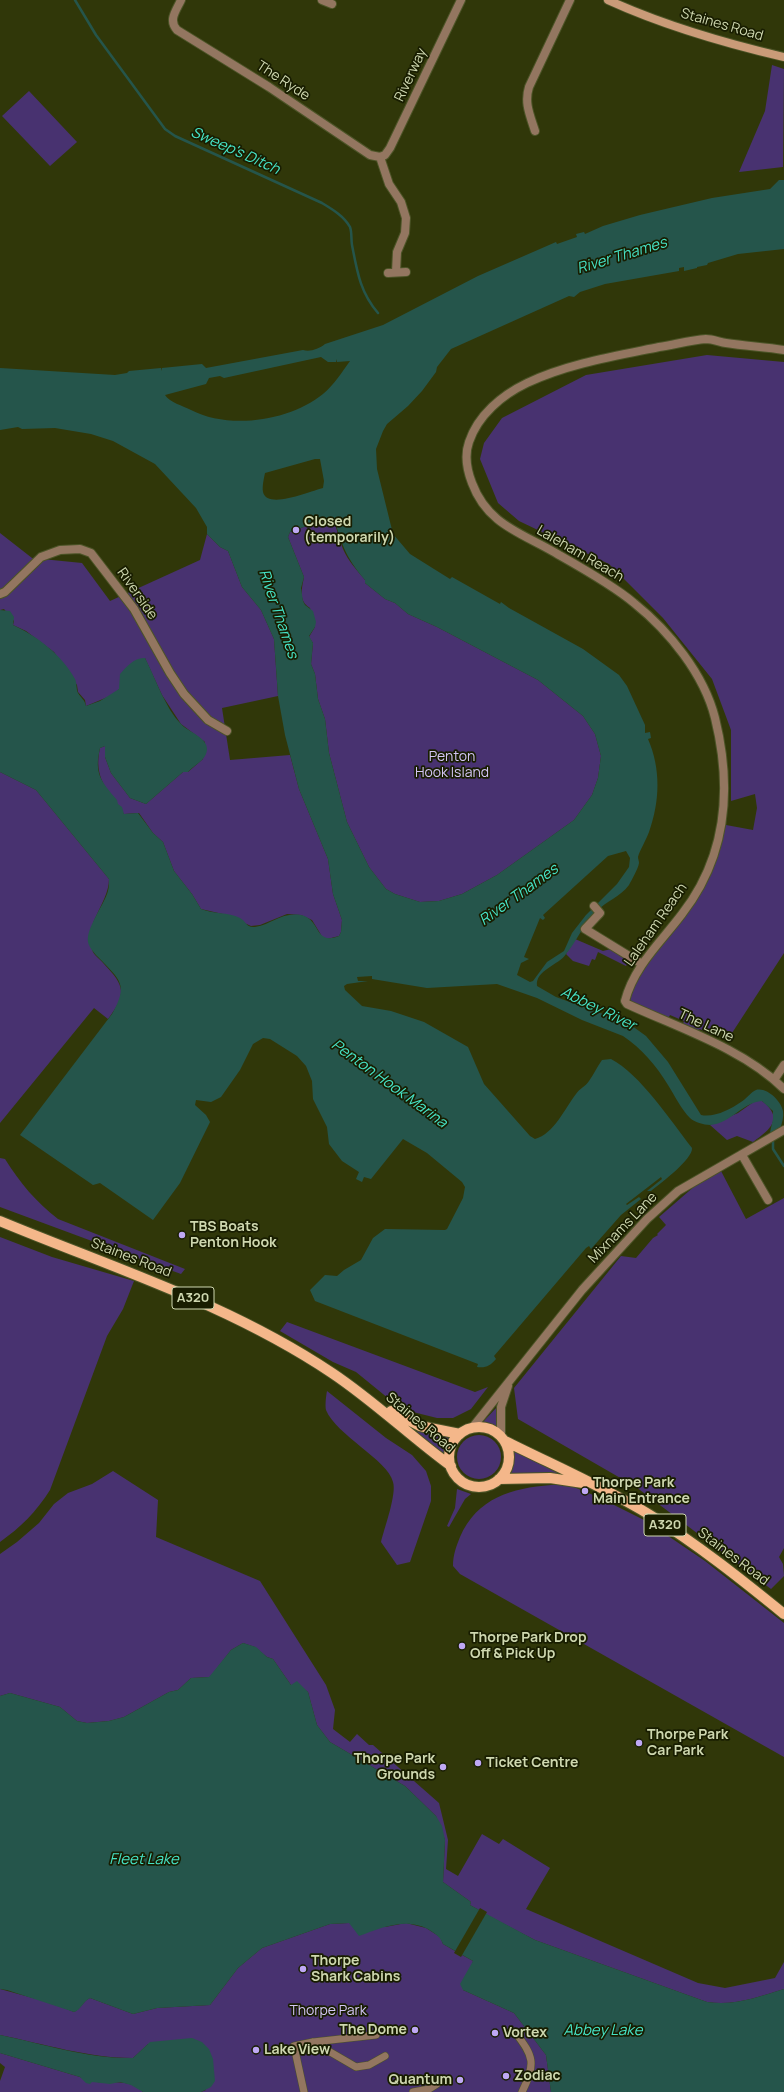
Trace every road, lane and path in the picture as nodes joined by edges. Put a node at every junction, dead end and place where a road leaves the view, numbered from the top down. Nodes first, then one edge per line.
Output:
1 (181, 0) edge
2 (461, 0) edge
3 (570, 0) edge
4 (608, 0) edge
5 (784, 57) edge
6 (535, 130) dead end
7 (380, 157) junction
8 (406, 272) dead end
9 (784, 350) edge
10 (0, 594) edge
11 (228, 731) dead end
12 (596, 908) dead end
13 (642, 964) junction
14 (625, 1001) joint
15 (784, 1065) edge
16 (774, 1080) junction
17 (784, 1089) edge
18 (782, 1132) edge
19 (742, 1154) junction
20 (768, 1200) dead end
21 (0, 1221) edge
22 (511, 1379) junction
23 (372, 1401) junction
24 (472, 1428) junction
25 (460, 1434) junction
26 (503, 1439) junction
27 (451, 1466) junction
28 (499, 1479) junction
29 (600, 1488) junction
30 (784, 1614) edge
31 (515, 2032) dead end
32 (376, 2035) dead end
33 (313, 2042) junction
34 (385, 2056) dead end
35 (438, 2084) dead end
36 (304, 2092) edge
37 (412, 2092) edge
38 (522, 2092) edge

1 - 7 street, The Ryde
2 - 7 street, Riverway
3 - 6 street
4 - 5 main road, Staines Road
7 - 8 street
9 - 13 street, Laleham Reach
10 - 11 street, Riverside
12 - 13 street
13 - 14 street, Laleham Reach
14 - 16 street, The Lane
15 - 16 street
16 - 17 street, The Lane
18 - 19 street, Mixnams Lane
19 - 20 street
19 - 22 street, Mixnams Lane
21 - 23 main road, Staines Road / A320
22 - 24 street, Mixnams Lane
22 - 26 street, Mixnams Lane
23 - 25 main road, Staines Road / A320
23 - 27 main road, Staines Road / A320
24 - 25 main road
24 - 26 main road
25 - 27 main road
26 - 28 main road
26 - 29 main road, Staines Road / A320
27 - 28 main road
28 - 29 main road, Staines Road / A320
29 - 30 main road, Staines Road / A320
31 - 38 street
32 - 33 street
33 - 34 street
33 - 36 street
35 - 37 street

